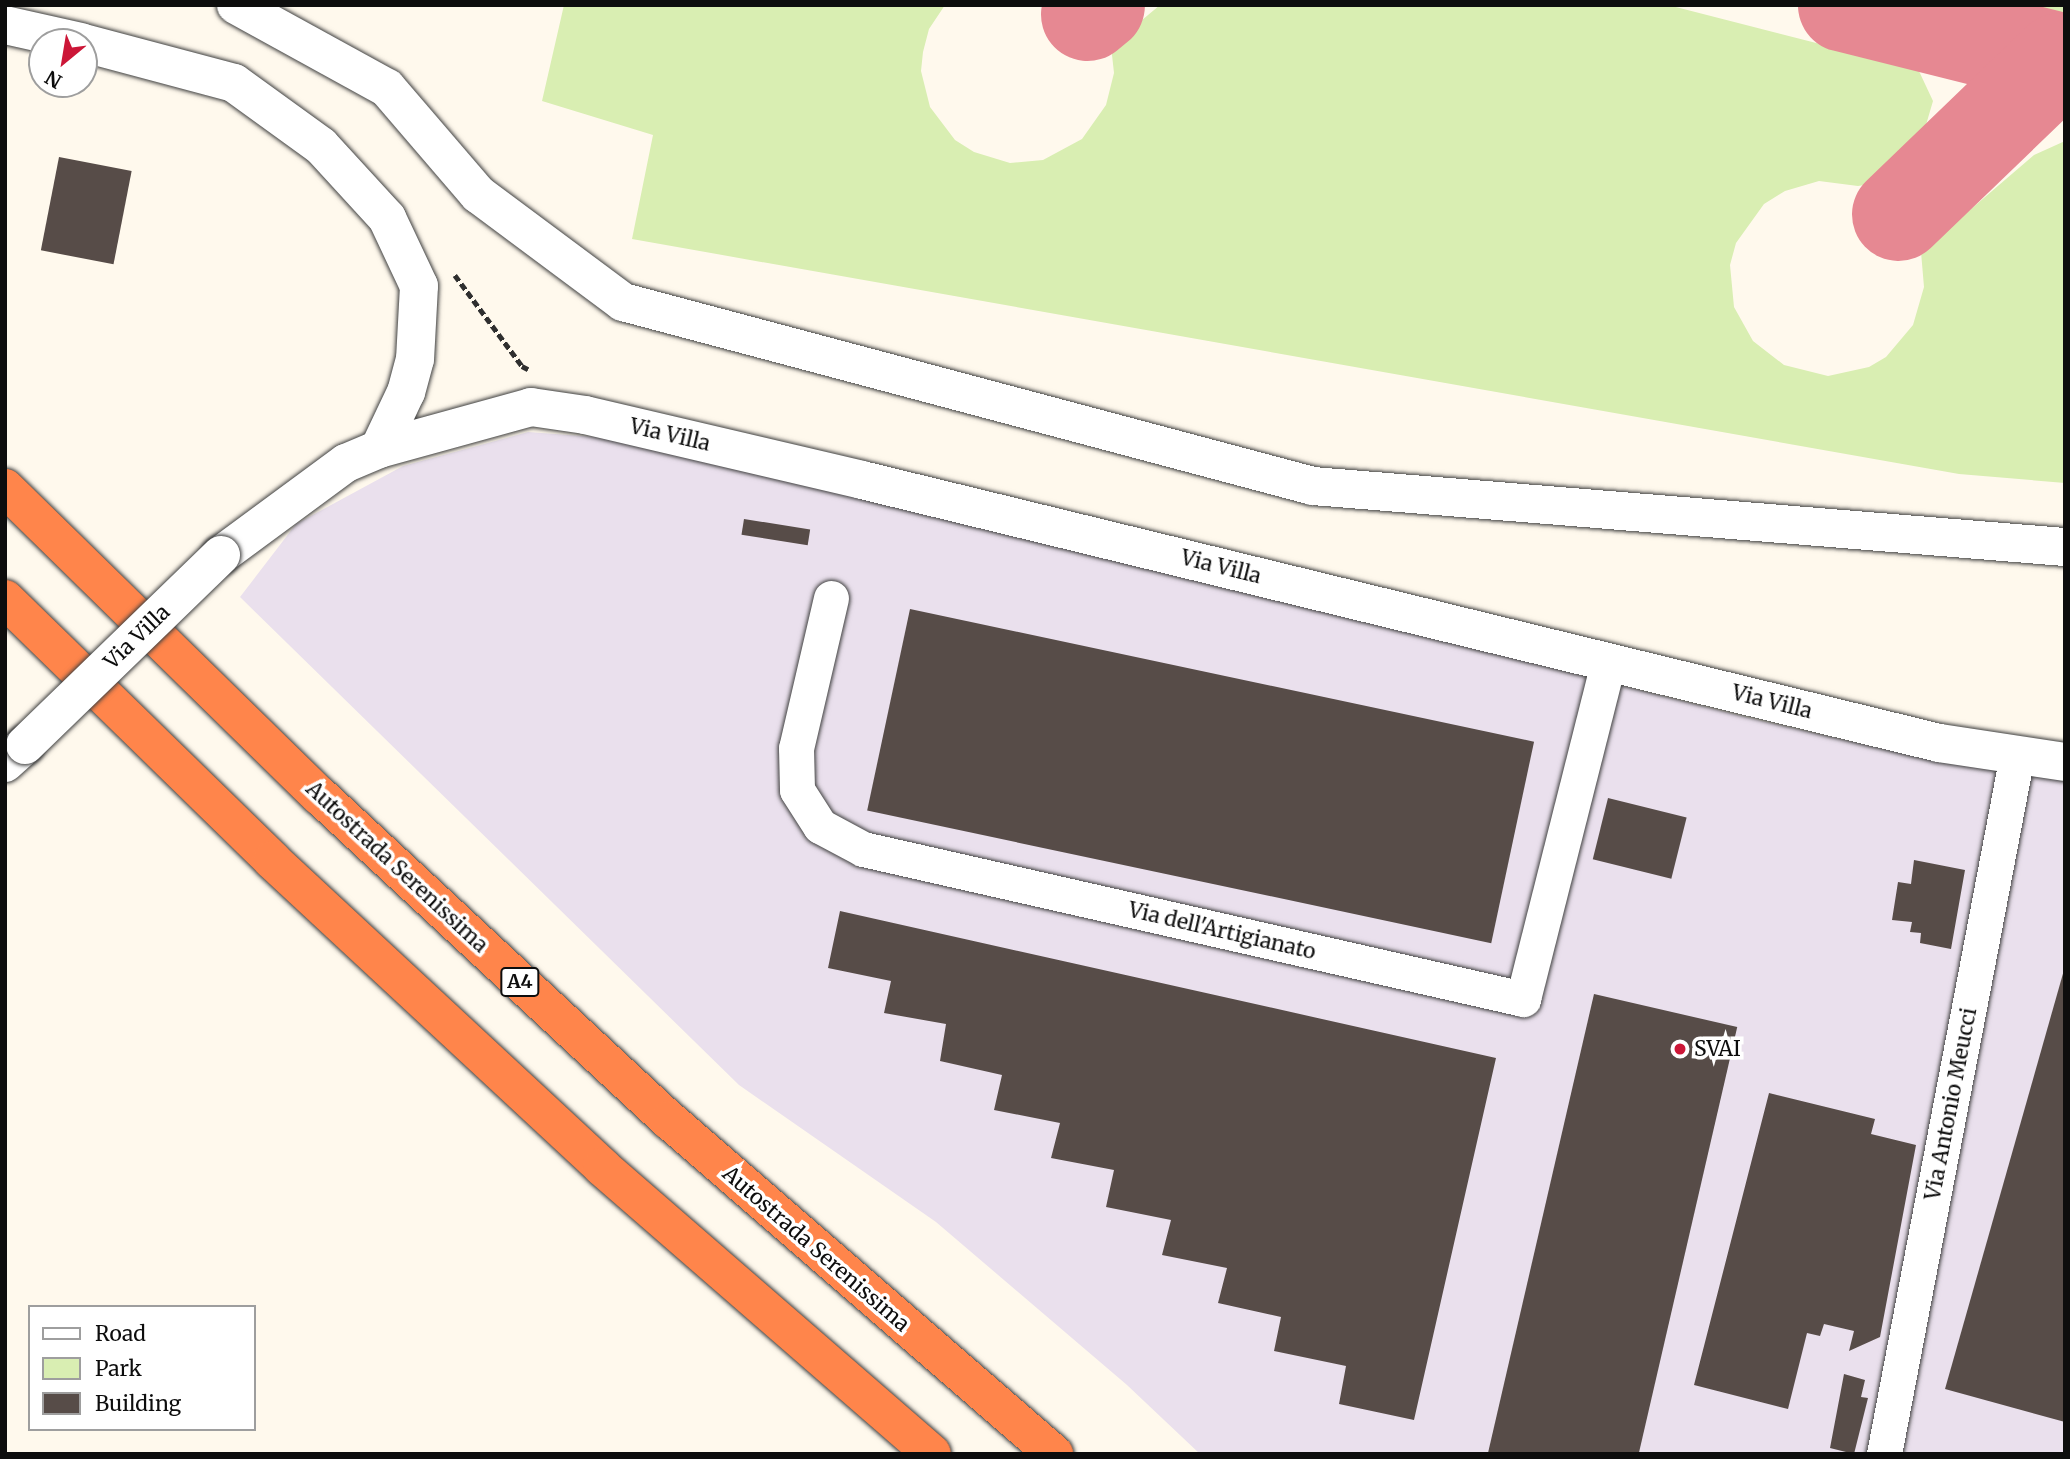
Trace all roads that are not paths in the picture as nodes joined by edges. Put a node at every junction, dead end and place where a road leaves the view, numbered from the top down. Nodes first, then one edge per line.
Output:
1 (236, 5) edge
2 (5, 25) edge
3 (28, 30) edge
4 (98, 46) edge
5 (379, 449) junction
6 (5, 488) edge
7 (2065, 547) edge
8 (831, 598) dead end
9 (5, 599) edge
10 (1608, 662) junction
11 (15, 754) edge
12 (2017, 755) junction
13 (2065, 762) edge
14 (932, 1454) edge
15 (1054, 1454) edge
16 (1884, 1454) edge

1 - 7 street
2 - 3 street
4 - 5 street
5 - 10 street, Via Villa
5 - 11 street, Via Villa, bridge
6 - 15 highway, Autostrada Serenissima / A4
8 - 10 street, Via dell'Artigianato
9 - 14 highway
10 - 12 street, Via Villa
12 - 13 street, Via Villa
12 - 16 street, Via Antonio Meucci

